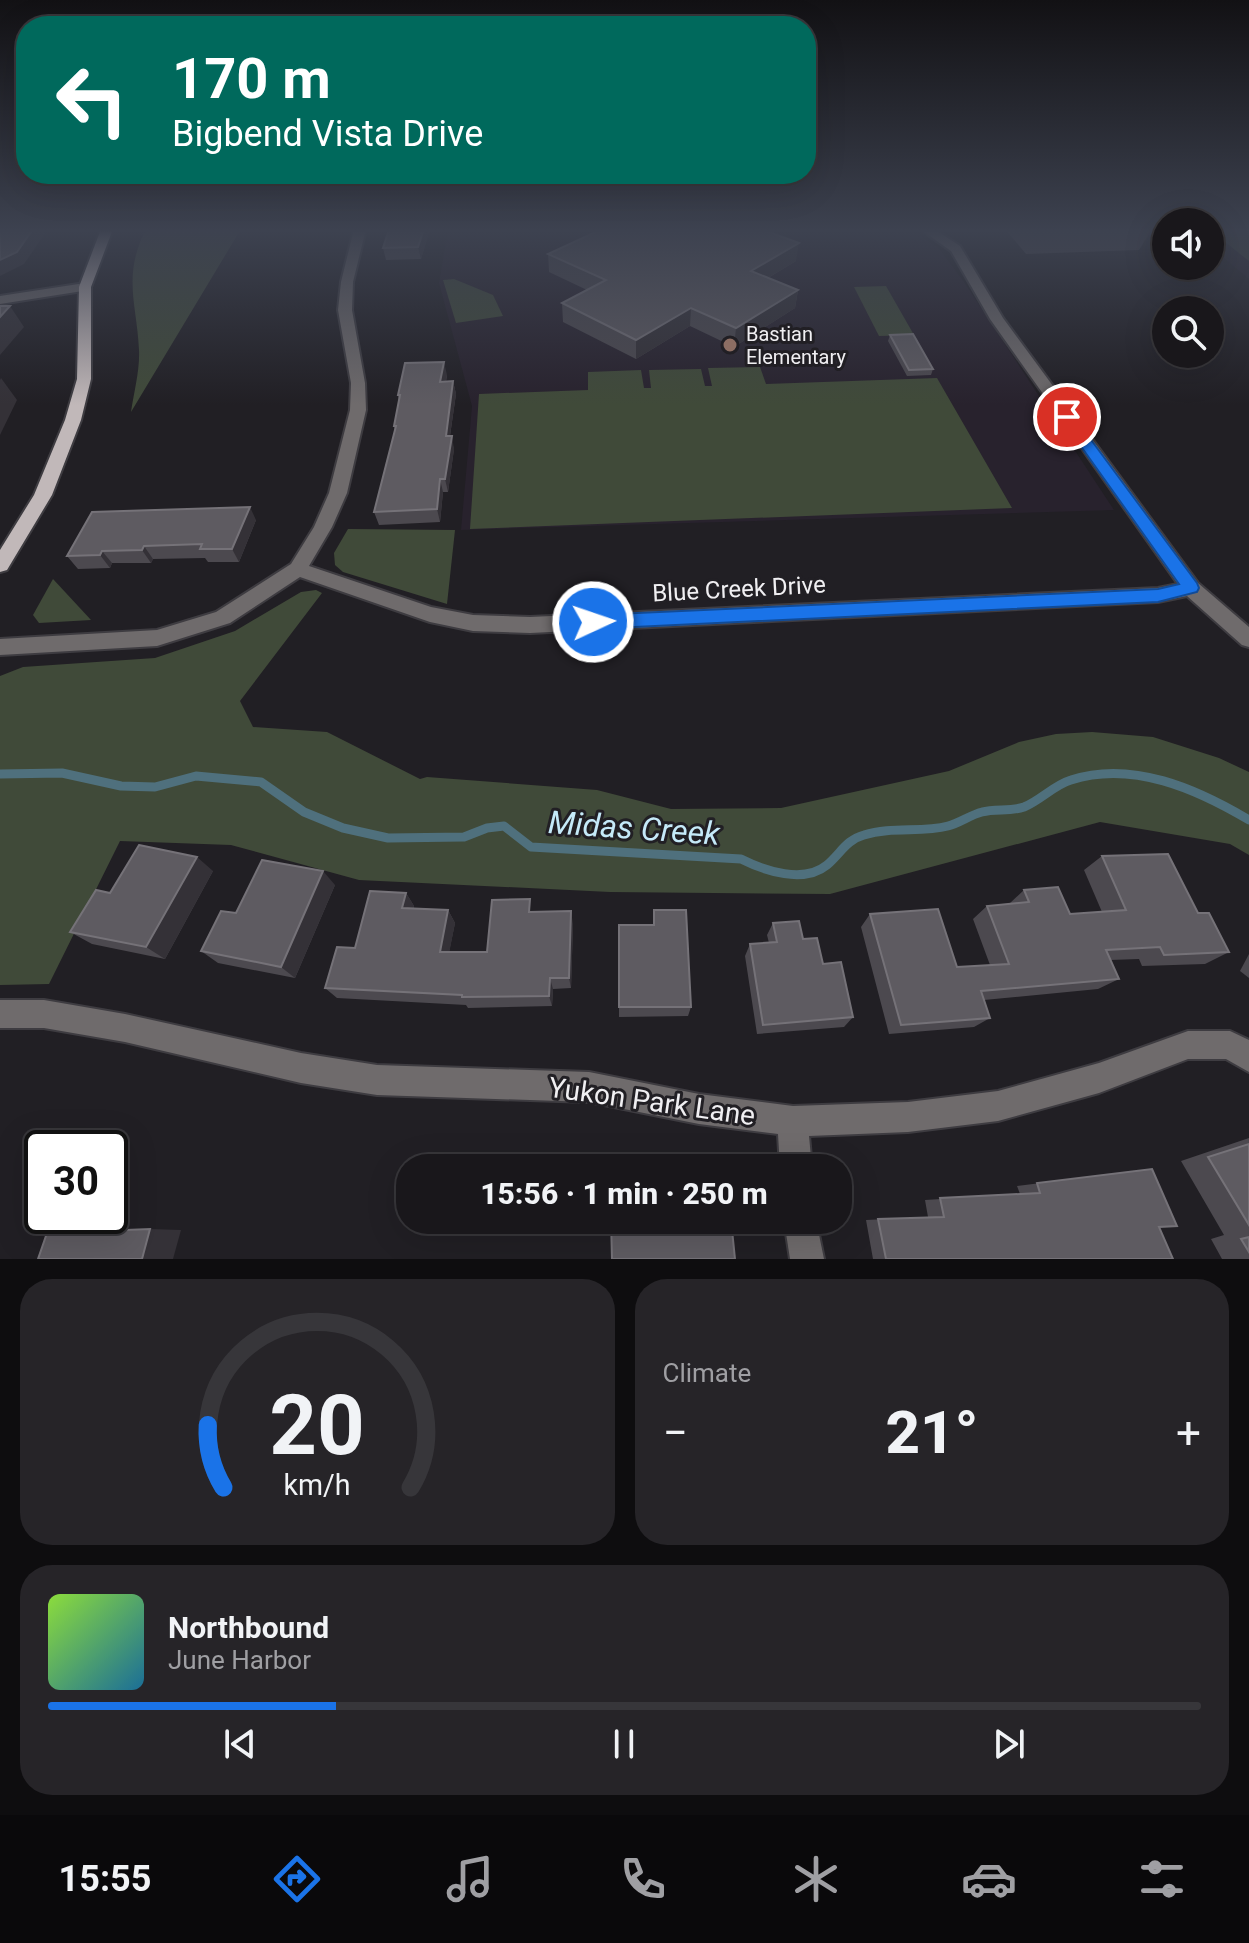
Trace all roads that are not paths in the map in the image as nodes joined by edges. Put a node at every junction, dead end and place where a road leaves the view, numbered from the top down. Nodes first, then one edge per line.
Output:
1 (85, 287) edge
2 (80, 288) edge
3 (347, 288) edge
4 (979, 288) edge
5 (0, 300) edge
6 (0, 565) edge
7 (298, 569) junction
8 (1191, 588) junction
9 (1249, 639) edge
10 (0, 647) edge
11 (0, 1014) edge
12 (1249, 1057) edge
13 (793, 1121) junction
14 (795, 1154) edge
15 (803, 1234) edge
16 (807, 1259) edge

1 - 6 main road
2 - 5 street
3 - 7 street
4 - 8 street
7 - 8 street, Blue Creek Drive
7 - 10 street
8 - 9 street
11 - 13 street, Yukon Park Lane
12 - 13 street, Yukon Park Lane
13 - 14 street
15 - 16 street

